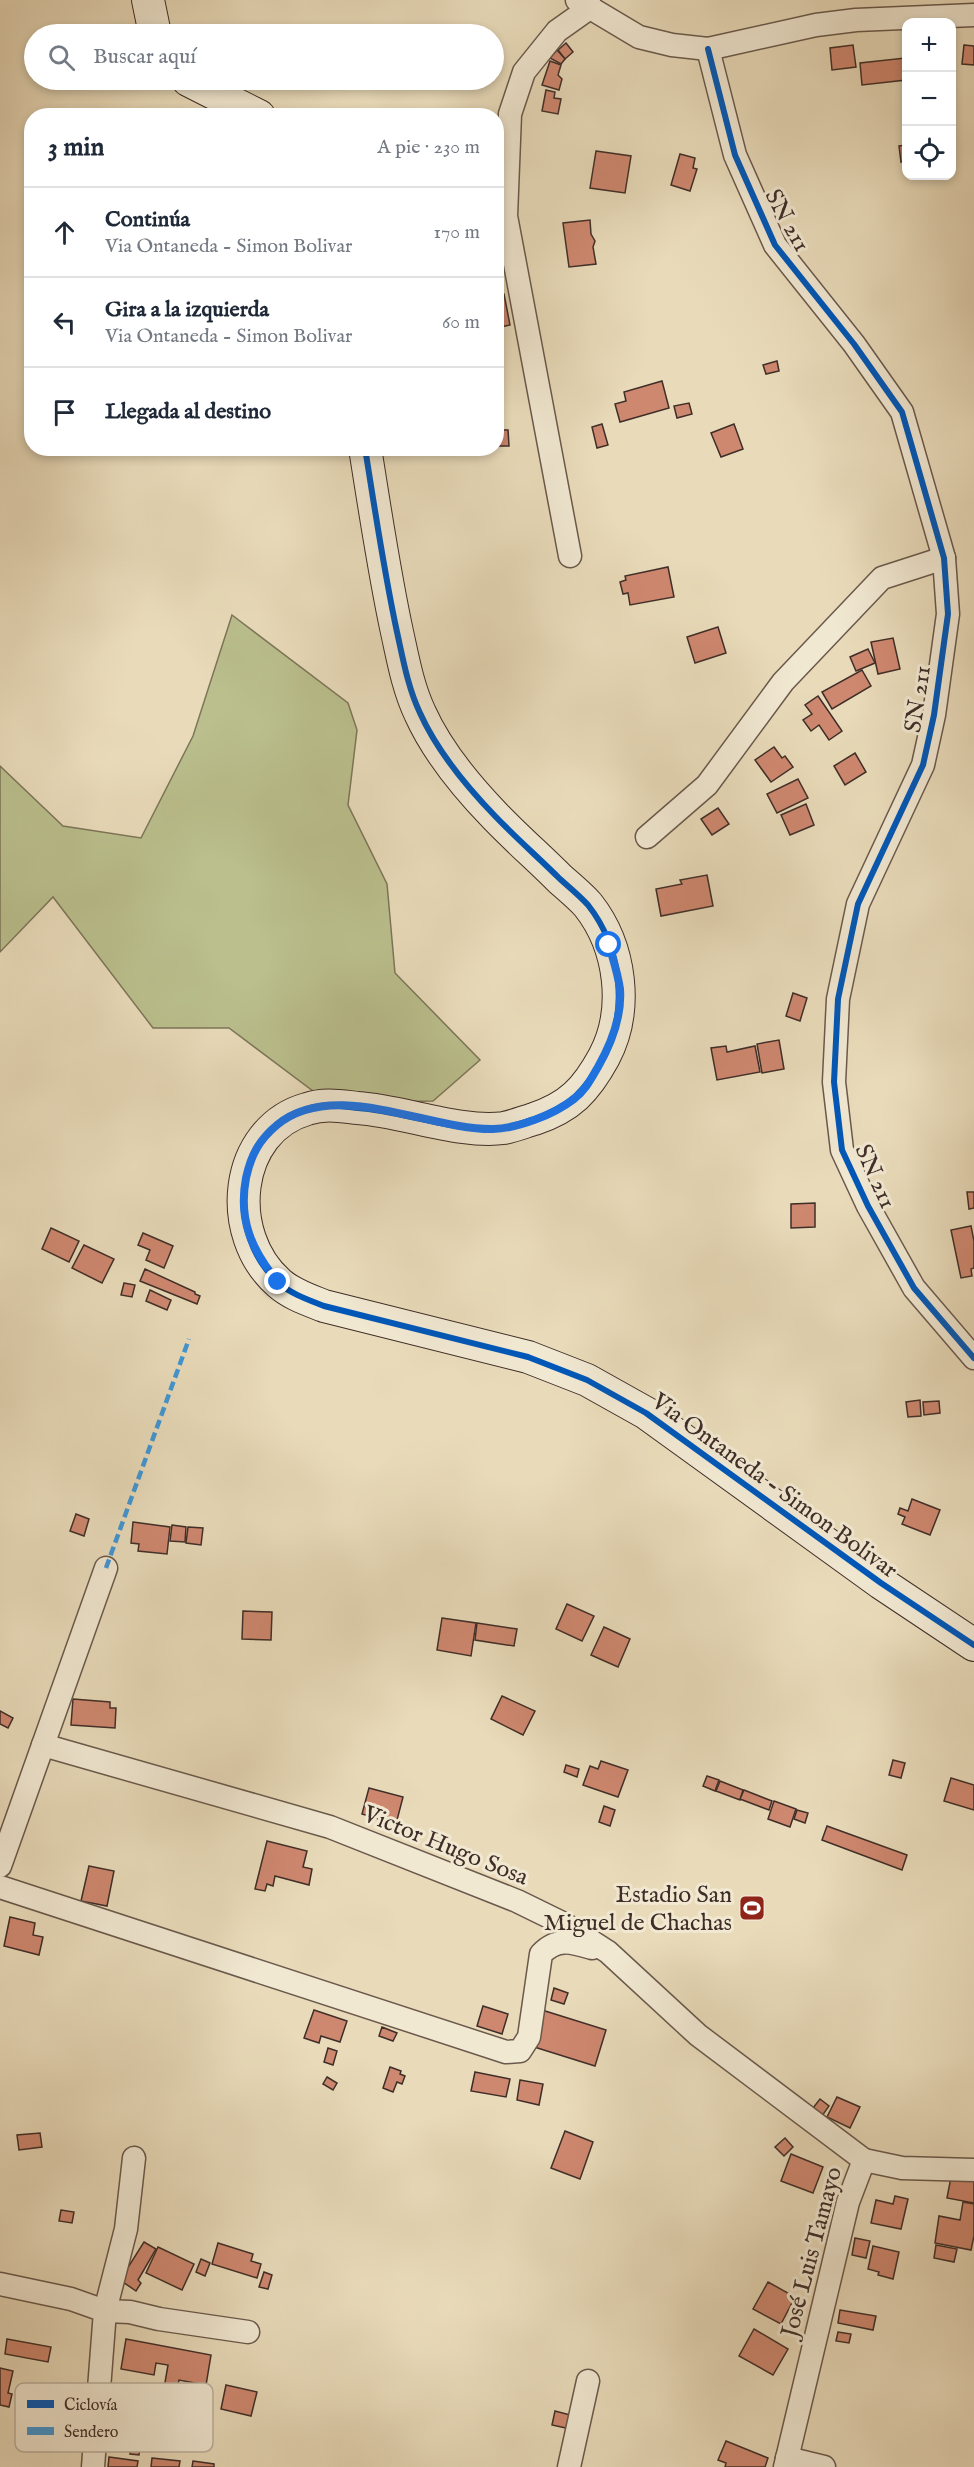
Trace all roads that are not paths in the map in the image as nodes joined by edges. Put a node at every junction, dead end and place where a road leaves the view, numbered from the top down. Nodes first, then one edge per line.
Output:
1 (148, 0) edge
2 (584, 3) edge
3 (974, 15) edge
4 (153, 24) edge
5 (708, 49) junction
6 (208, 90) edge
7 (243, 108) edge
8 (366, 456) edge
9 (570, 556) dead end
10 (944, 558) junction
11 (647, 837) dead end
12 (974, 1358) edge
13 (106, 1568) dead end
14 (974, 1645) edge
15 (43, 1745) junction
16 (0, 1866) edge
17 (0, 1887) edge
18 (608, 1952) junction
19 (134, 2158) dead end
20 (864, 2160) junction
21 (974, 2170) edge
22 (0, 2284) edge
23 (105, 2311) junction
24 (248, 2332) dead end
25 (588, 2381) dead end
26 (99, 2383) edge
27 (94, 2452) edge
28 (786, 2462) edge
29 (93, 2467) edge
30 (569, 2467) edge
31 (824, 2467) edge

1 - 4 street
2 - 5 street
2 - 9 street
3 - 5 street
5 - 10 street, SN 211
6 - 7 street
8 - 14 street, Via Ontaneda - Simon Bolivar
10 - 11 street
10 - 12 street, SN 211
13 - 15 street
15 - 16 street
15 - 18 street, Victor Hugo Sosa
17 - 18 street
18 - 20 street, Victor Hugo Sosa
19 - 23 street
20 - 21 street, José Luis Tamayo
20 - 28 street, José Luis Tamayo
22 - 23 street
23 - 24 street
23 - 26 street
25 - 30 street
27 - 29 street
28 - 31 street

